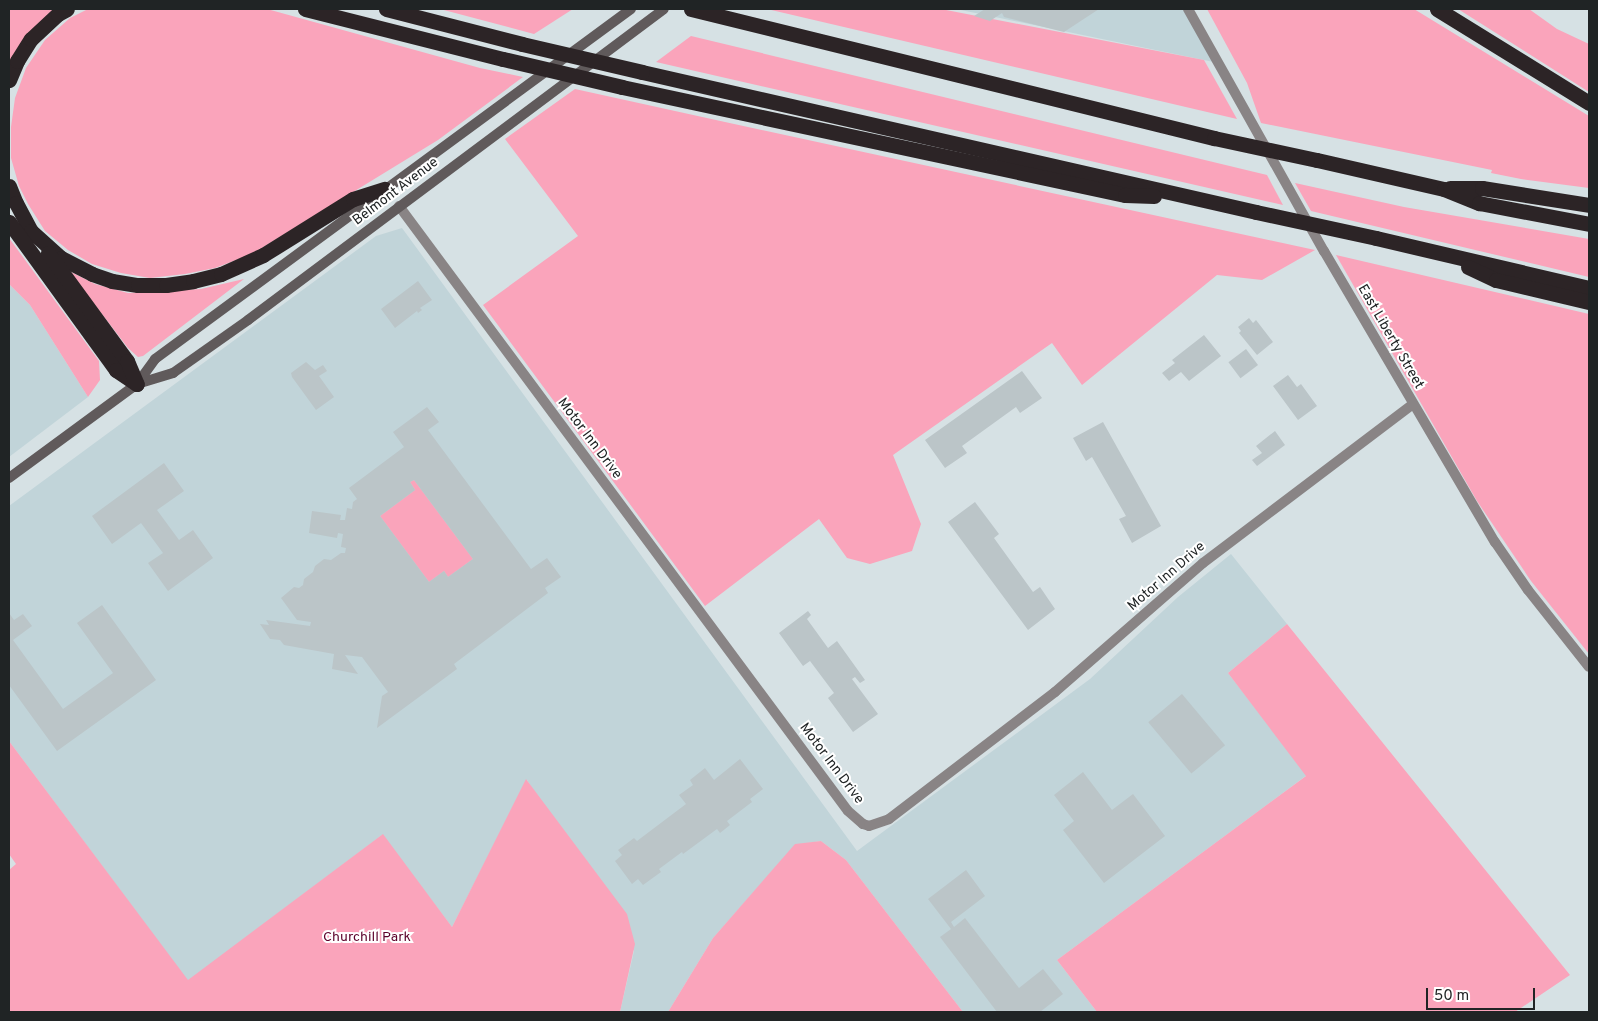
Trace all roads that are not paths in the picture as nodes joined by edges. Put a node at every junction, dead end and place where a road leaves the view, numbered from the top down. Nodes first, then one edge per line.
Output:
1 (67, 9) edge
2 (305, 9) edge
3 (386, 9) edge
4 (631, 9) edge
5 (664, 9) edge
6 (691, 9) edge
7 (1188, 9) edge
8 (1437, 9) edge
9 (9, 80) edge
10 (1589, 104) edge
11 (9, 186) edge
12 (1444, 188) junction
13 (384, 189) junction
14 (1194, 198) junction
15 (1589, 205) edge
16 (399, 206) junction
17 (9, 222) edge
18 (1589, 224) edge
19 (31, 231) junction
20 (1439, 254) junction
21 (1589, 288) edge
22 (1589, 302) edge
23 (137, 384) junction
24 (1413, 404) junction
25 (9, 478) edge
26 (1589, 667) edge

1 - 9 highway
2 - 14 highway, bridge
3 - 14 highway, bridge
4 - 13 main road, Belmont Avenue
5 - 16 main road, Belmont Avenue
6 - 12 highway, bridge
7 - 24 street, East Liberty Street
8 - 10 highway
11 - 19 highway
12 - 15 highway
12 - 18 highway
13 - 19 highway
13 - 23 main road, Belmont Avenue
14 - 20 highway, bridge
16 - 23 main road, Belmont Avenue
16 - 24 street, Motor Inn Drive
17 - 23 highway
19 - 23 highway
20 - 21 highway
20 - 22 highway
23 - 25 main road, Belmont Avenue
24 - 26 street, East Liberty Street

